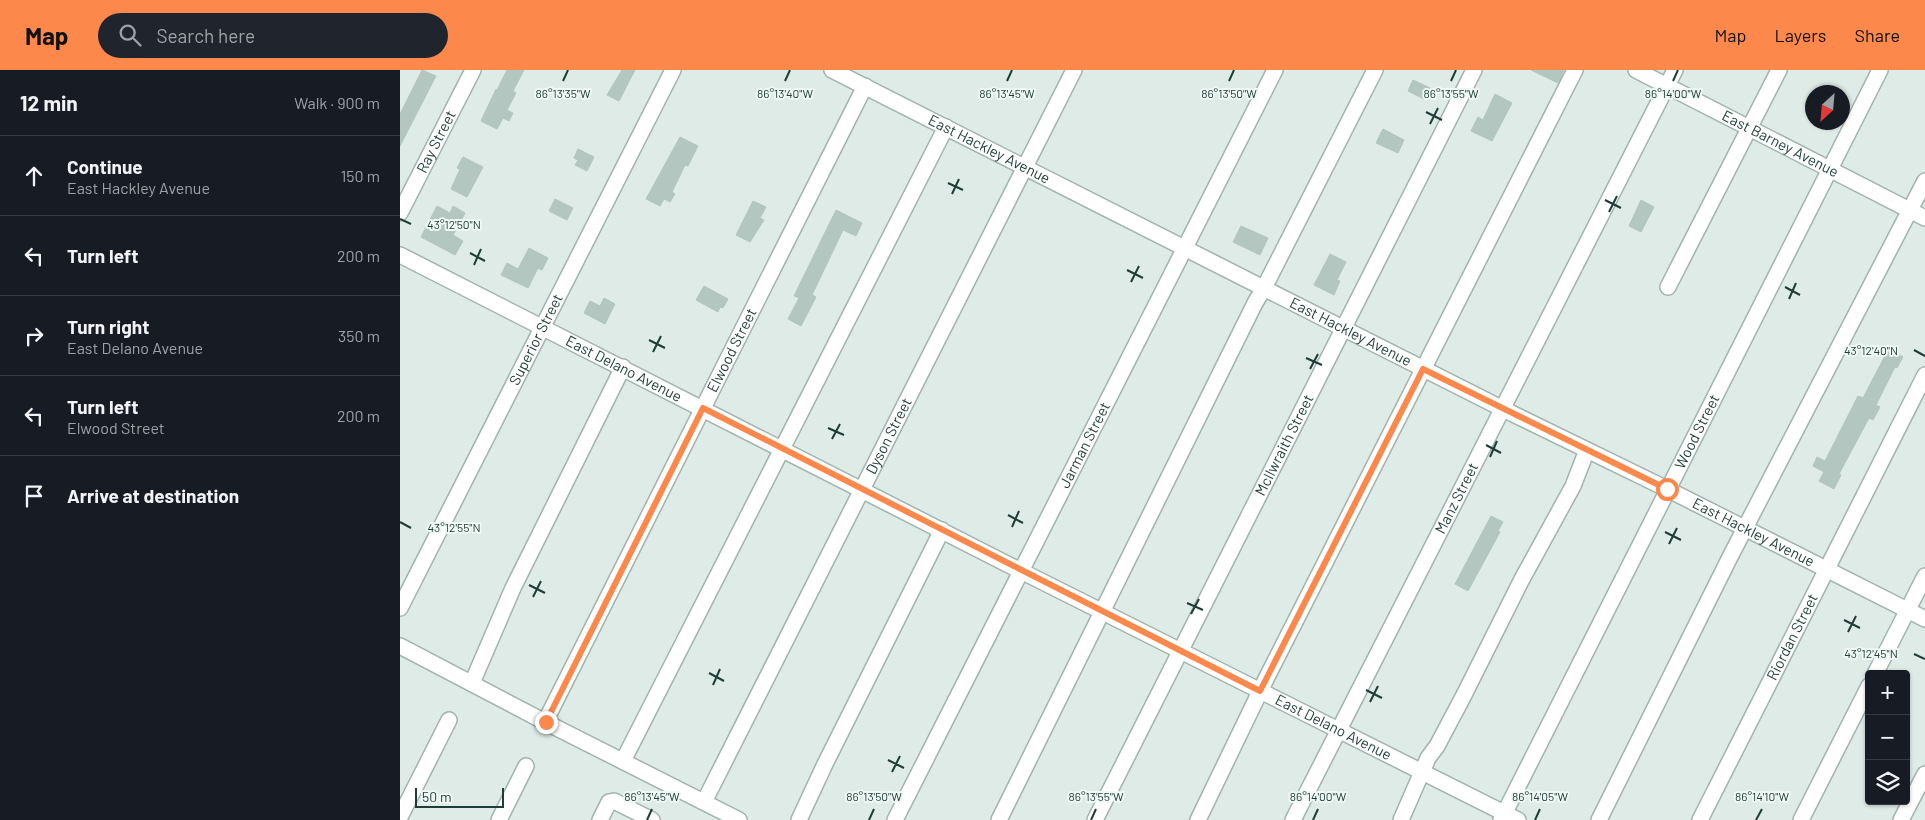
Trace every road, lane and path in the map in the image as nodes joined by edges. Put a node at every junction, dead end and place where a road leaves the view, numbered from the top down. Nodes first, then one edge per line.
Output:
1 (473, 70) edge
2 (673, 70) edge
3 (832, 70) edge
4 (1074, 70) edge
5 (1275, 70) edge
6 (1375, 70) edge
7 (1474, 70) edge
8 (1575, 70) edge
9 (1636, 70) edge
10 (1675, 70) edge
11 (1779, 70) edge
12 (1880, 70) edge
13 (865, 86) junction
14 (1667, 86) junction
15 (946, 128) junction
16 (1750, 128) junction
17 (1024, 168) junction
18 (1830, 169) junction
19 (1925, 180) edge
20 (1910, 210) junction
21 (400, 214) edge
22 (1925, 218) edge
23 (1184, 248) junction
24 (400, 255) edge
25 (1668, 287) dead end
26 (1264, 288) junction
27 (543, 327) junction
28 (1344, 329) junction
29 (623, 367) junction
30 (1423, 369) junction
31 (1925, 375) edge
32 (703, 408) junction
33 (1503, 410) junction
34 (782, 448) junction
35 (1587, 450) junction
36 (1667, 489) junction
37 (862, 490) junction
38 (1746, 528) junction
39 (942, 530) junction
40 (1827, 569) junction
41 (1021, 570) junction
42 (1925, 576) edge
43 (400, 608) edge
44 (1908, 610) junction
45 (1102, 611) junction
46 (1925, 619) edge
47 (400, 646) edge
48 (1181, 651) junction
49 (1877, 670) edge
50 (472, 684) junction
51 (1260, 691) junction
52 (1865, 694) edge
53 (449, 720) dead end
54 (546, 722) junction
55 (1340, 731) junction
56 (623, 761) junction
57 (526, 766) dead end
58 (1421, 772) junction
59 (1925, 774) edge
60 (704, 802) junction
61 (400, 817) edge
62 (1508, 818) edge
63 (499, 820) edge
64 (600, 820) edge
65 (652, 820) edge
66 (739, 820) edge
67 (799, 820) edge
68 (895, 820) edge
69 (999, 820) edge
70 (1095, 820) edge
71 (1198, 820) edge
72 (1294, 820) edge
73 (1400, 820) edge
74 (1599, 820) edge
75 (1700, 820) edge
76 (1801, 820) edge
77 (1902, 820) edge

1 - 21 street, Ray Street
2 - 27 street, Superior Street
3 - 13 street, East Hackley Avenue
4 - 17 street, Dyson Street
5 - 23 street, Jarman Street
6 - 26 street
7 - 28 street, McIlwraith Street
8 - 30 street
9 - 14 street, East Barney Avenue
10 - 14 street, Manz Street
11 - 16 street
12 - 18 street, Wood Street
13 - 15 street, East Hackley Avenue
13 - 32 street, Elwood Street
14 - 16 street, East Barney Avenue
14 - 33 street, Manz Street
15 - 17 street, East Hackley Avenue
15 - 34 street
16 - 18 street, East Barney Avenue
16 - 25 street
17 - 23 street, East Hackley Avenue
17 - 37 street, Dyson Street
18 - 20 street, East Barney Avenue
18 - 36 street, Wood Street
19 - 20 street
20 - 22 street, East Barney Avenue
20 - 38 street
23 - 26 street, East Hackley Avenue
23 - 41 street, Jarman Street
24 - 27 street, East Delano Avenue
26 - 28 street, East Hackley Avenue
26 - 45 street
27 - 29 street, East Delano Avenue
27 - 43 street, Superior Street
28 - 30 street, East Hackley Avenue
28 - 48 street, McIlwraith Street
29 - 32 street, East Delano Avenue
29 - 50 street
30 - 33 street, East Hackley Avenue
30 - 51 street
31 - 40 street, Riordan Street
32 - 34 street, East Delano Avenue
32 - 54 street, Elwood Street
33 - 35 street, East Hackley Avenue
33 - 55 street, Manz Street
34 - 37 street, East Delano Avenue
34 - 56 street
35 - 36 street, East Hackley Avenue
35 - 58 street
36 - 38 street, East Hackley Avenue
36 - 62 street, Wood Street
37 - 39 street, East Delano Avenue
37 - 60 street, Dyson Street
38 - 40 street, East Hackley Avenue
38 - 74 street
39 - 41 street, East Delano Avenue
39 - 67 street
40 - 44 street, East Hackley Avenue
40 - 75 street, Riordan Street
41 - 45 street, East Delano Avenue
41 - 68 street, Jarman Street
42 - 44 street
44 - 46 street, East Hackley Avenue
44 - 49 street
45 - 48 street, East Delano Avenue
45 - 69 street
47 - 50 street
48 - 51 street, East Delano Avenue
48 - 70 street, McIlwraith Street
50 - 54 street
51 - 55 street, East Delano Avenue
51 - 71 street
52 - 76 street
53 - 61 street
54 - 56 street
55 - 58 street, East Delano Avenue
55 - 72 street, Manz Street
56 - 60 street
57 - 63 street
58 - 62 street, East Delano Avenue
58 - 73 street
59 - 77 street
60 - 66 street
64 - 65 street

